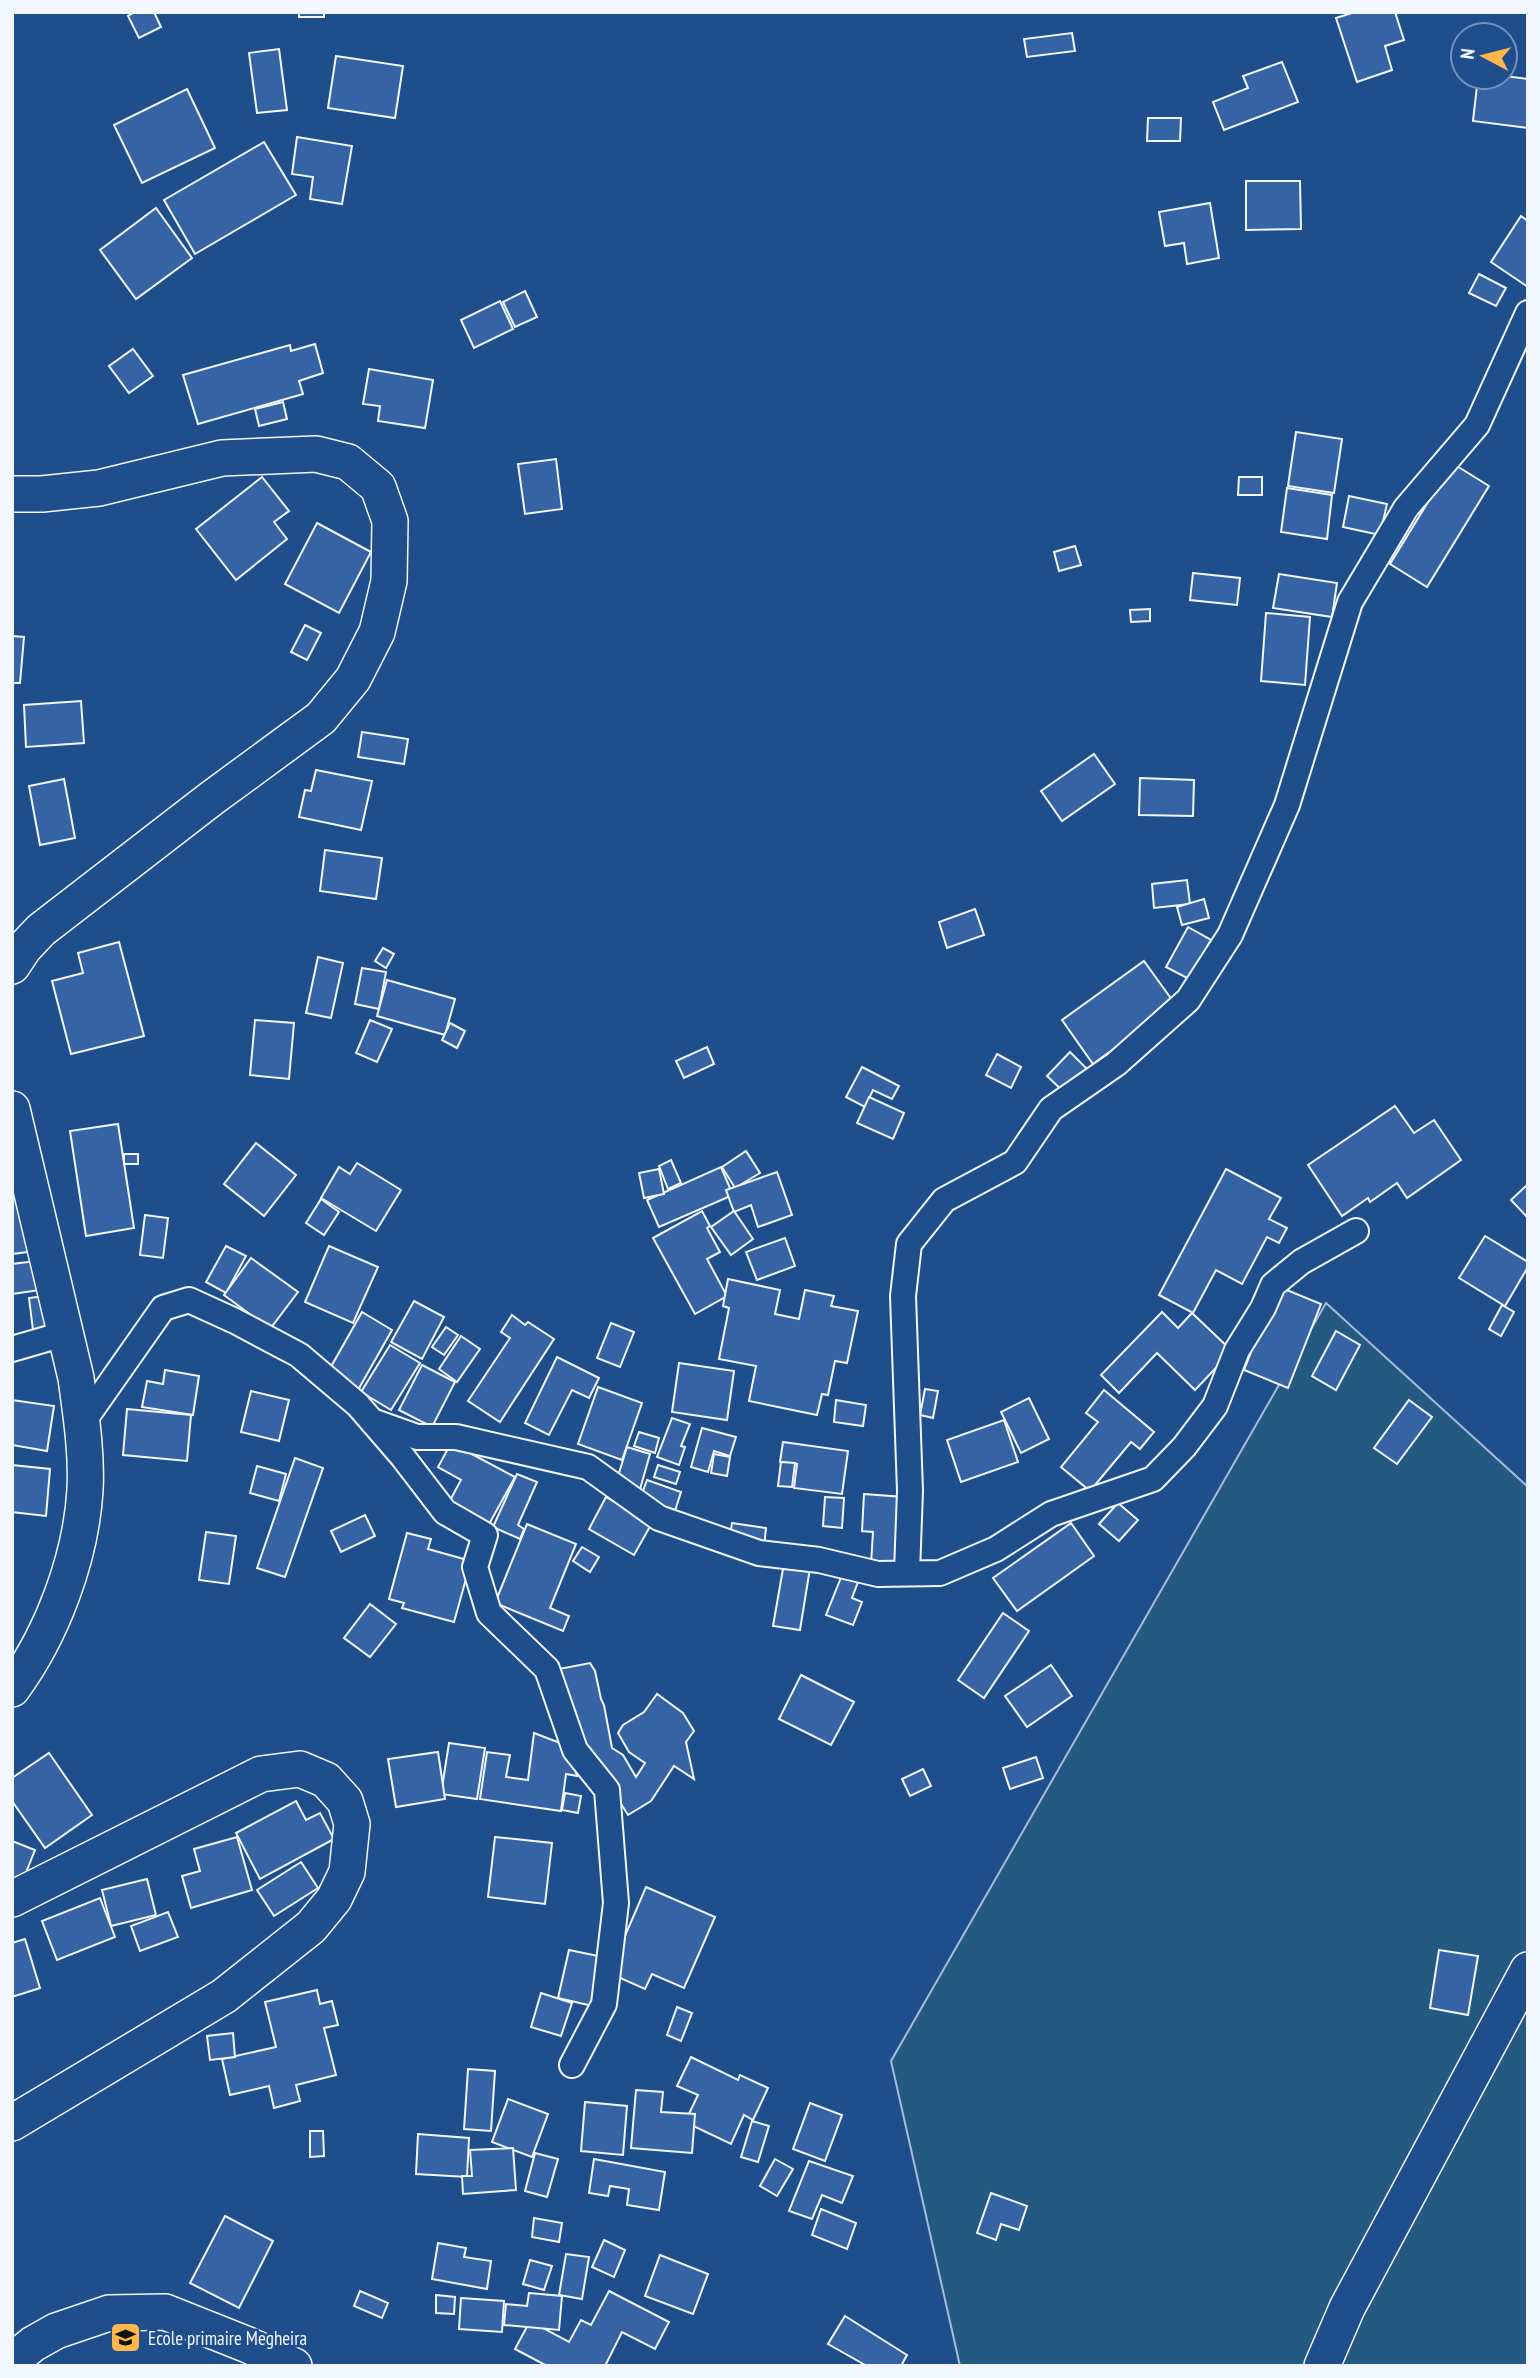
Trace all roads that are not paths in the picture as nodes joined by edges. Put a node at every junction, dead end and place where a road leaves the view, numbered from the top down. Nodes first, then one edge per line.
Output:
1 (1528, 313) edge
2 (12, 494) edge
3 (12, 966) edge
4 (12, 1109) edge
5 (1356, 1231) dead end
6 (67, 1333) junction
7 (12, 1349) edge
8 (372, 1421) junction
9 (83, 1422) junction
10 (907, 1572) junction
11 (12, 1689) edge
12 (12, 1899) edge
13 (1528, 1970) edge
14 (572, 2065) dead end
15 (12, 2123) edge
16 (12, 2361) edge
17 (294, 2366) edge
18 (1322, 2366) edge

1 - 10 street
2 - 3 main road
4 - 6 main road
5 - 10 street
6 - 7 street
6 - 9 main road
8 - 9 street
8 - 10 street
8 - 14 street
9 - 11 main road
12 - 15 main road
13 - 18 main road
16 - 17 main road

